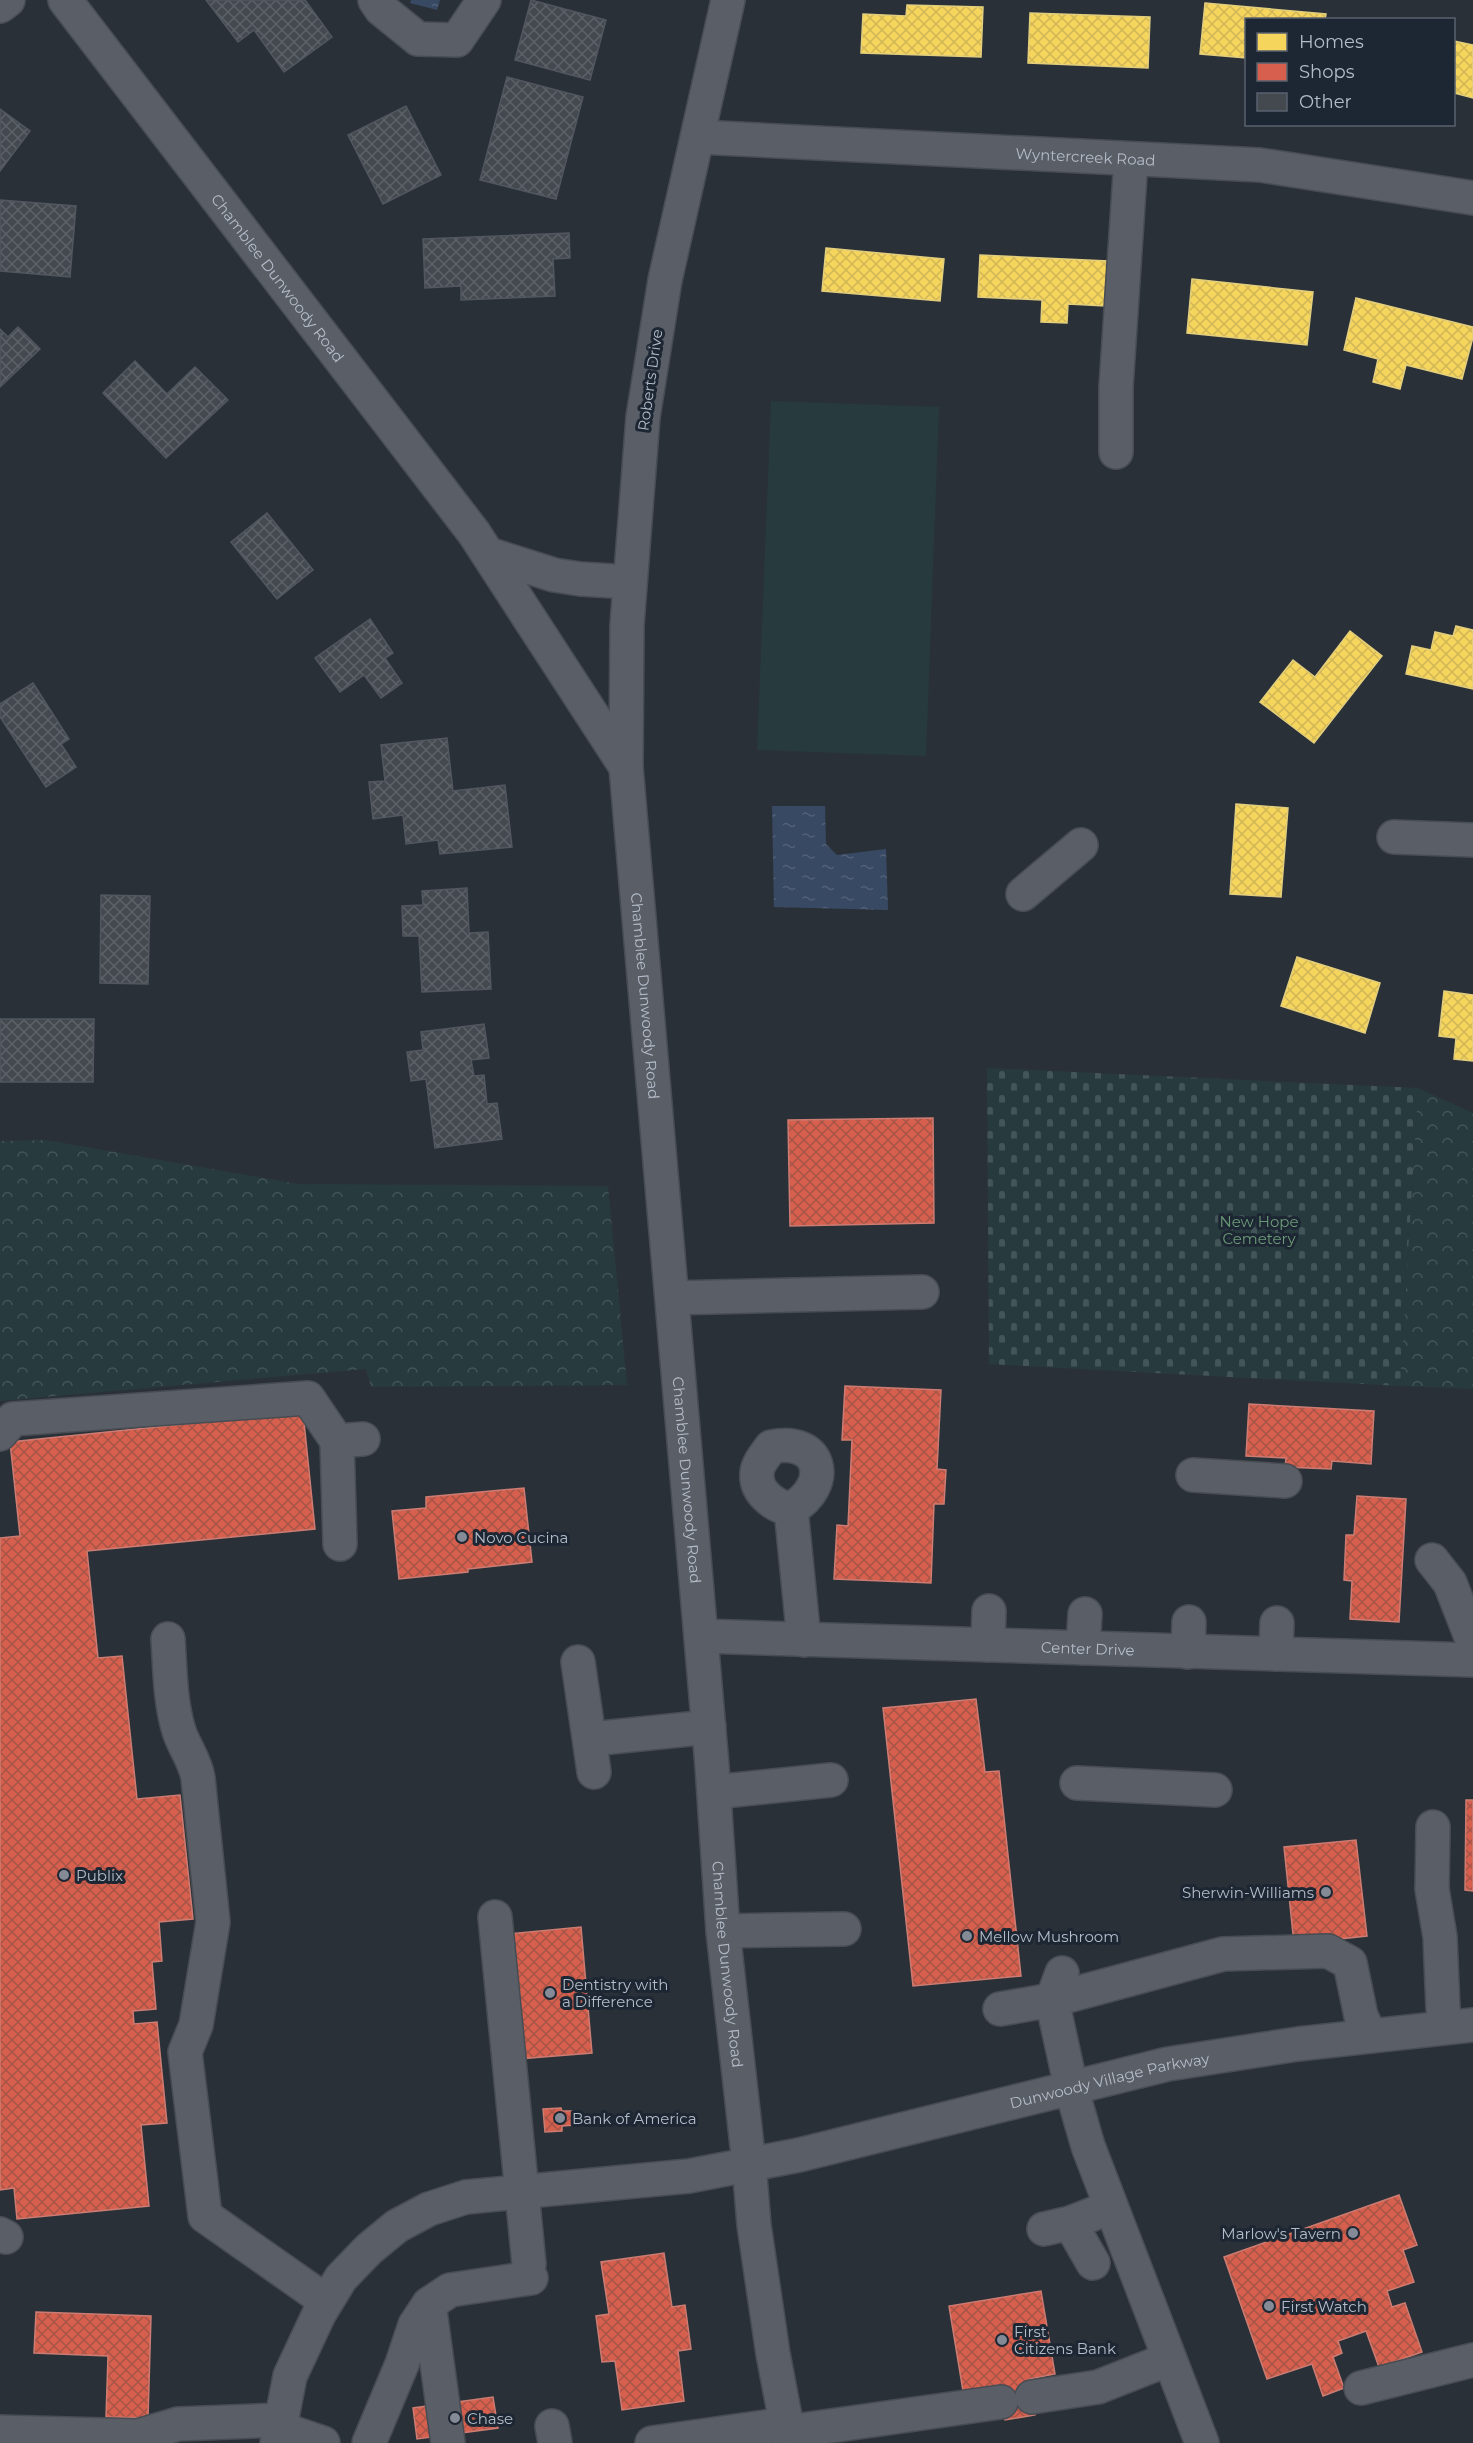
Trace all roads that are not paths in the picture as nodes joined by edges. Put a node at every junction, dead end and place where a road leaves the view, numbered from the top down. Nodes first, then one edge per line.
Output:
1 (8, 0) edge
2 (65, 0) edge
3 (375, 0) edge
4 (484, 0) edge
5 (728, 0) edge
6 (0, 6) edge
7 (698, 137) junction
8 (1131, 159) junction
9 (1473, 198) edge
10 (1116, 452) dead end
11 (488, 555) junction
12 (629, 582) junction
13 (626, 767) junction
14 (1394, 837) dead end
15 (1473, 840) edge
16 (1081, 845) dead end
17 (1023, 894) dead end
18 (922, 1292) dead end
19 (672, 1298) junction
20 (0, 1434) edge
21 (1193, 1475) dead end
22 (1285, 1481) dead end
23 (791, 1509) dead end
24 (340, 1544) dead end
25 (1432, 1560) dead end
26 (990, 1611) dead end
27 (1085, 1614) dead end
28 (701, 1636) junction
29 (168, 1639) dead end
30 (804, 1640) junction
31 (1473, 1642) edge
32 (988, 1646) junction
33 (1083, 1648) junction
34 (1473, 1660) edge
35 (578, 1662) dead end
36 (709, 1727) junction
37 (591, 1739) junction
38 (594, 1772) dead end
39 (831, 1779) dead end
40 (1077, 1783) dead end
41 (1215, 1790) dead end
42 (714, 1792) junction
43 (1433, 1827) dead end
44 (495, 1917) dead end
45 (844, 1929) dead end
46 (723, 1931) junction
47 (1057, 1986) junction
48 (1000, 2009) dead end
49 (1460, 2026) edge
50 (1370, 2035) junction
51 (1071, 2087) junction
52 (749, 2164) junction
53 (521, 2191) junction
54 (1111, 2207) junction
55 (1093, 2263) dead end
56 (326, 2301) junction
57 (429, 2304) junction
58 (1169, 2359) junction
59 (1473, 2360) edge
60 (1361, 2388) dead end
61 (279, 2430) edge
62 (0, 2432) edge
63 (788, 2433) edge
64 (323, 2443) edge
65 (369, 2443) edge
66 (448, 2443) edge
67 (652, 2443) edge
68 (1202, 2443) edge

1 - 6 street
2 - 11 street, Chamblee Dunwoody Road
3 - 4 street
5 - 7 street, Roberts Drive
7 - 8 street, Wyntercreek Road
7 - 12 street, Roberts Drive
8 - 9 street, Wyntercreek Road
8 - 10 street
11 - 12 street
11 - 13 street, Chamblee Dunwoody Road
12 - 13 street, Roberts Drive
13 - 19 street, Chamblee Dunwoody Road
14 - 15 street
16 - 17 street
18 - 19 street
19 - 28 street, Chamblee Dunwoody Road
20 - 24 street
21 - 22 street
23 - 30 street
25 - 31 street
26 - 32 street
27 - 33 street
28 - 30 street, Center Drive
28 - 36 street, Chamblee Dunwoody Road
29 - 56 street
30 - 32 street, Center Drive
32 - 33 street, Center Drive
33 - 34 street, Center Drive
35 - 37 street
36 - 37 street
36 - 42 street, Chamblee Dunwoody Road
37 - 38 street
39 - 42 street
40 - 41 street
42 - 46 street, Chamblee Dunwoody Road
43 - 49 street
44 - 53 street
45 - 46 street
46 - 52 street, Chamblee Dunwoody Road
47 - 48 street
47 - 50 street
47 - 51 street
49 - 50 street, Dunwoody Village Parkway
50 - 51 street, Dunwoody Village Parkway
51 - 52 street, Dunwoody Village Parkway
51 - 54 street
52 - 53 street, Dunwoody Village Parkway
52 - 63 street, Chamblee Dunwoody Road
53 - 56 street, Dunwoody Village Parkway
53 - 57 street
54 - 55 street
54 - 58 street
56 - 61 street, Dunwoody Village Parkway
57 - 65 street
57 - 66 street
58 - 63 street
58 - 68 street
59 - 60 street
61 - 62 street
61 - 64 street
63 - 67 street

